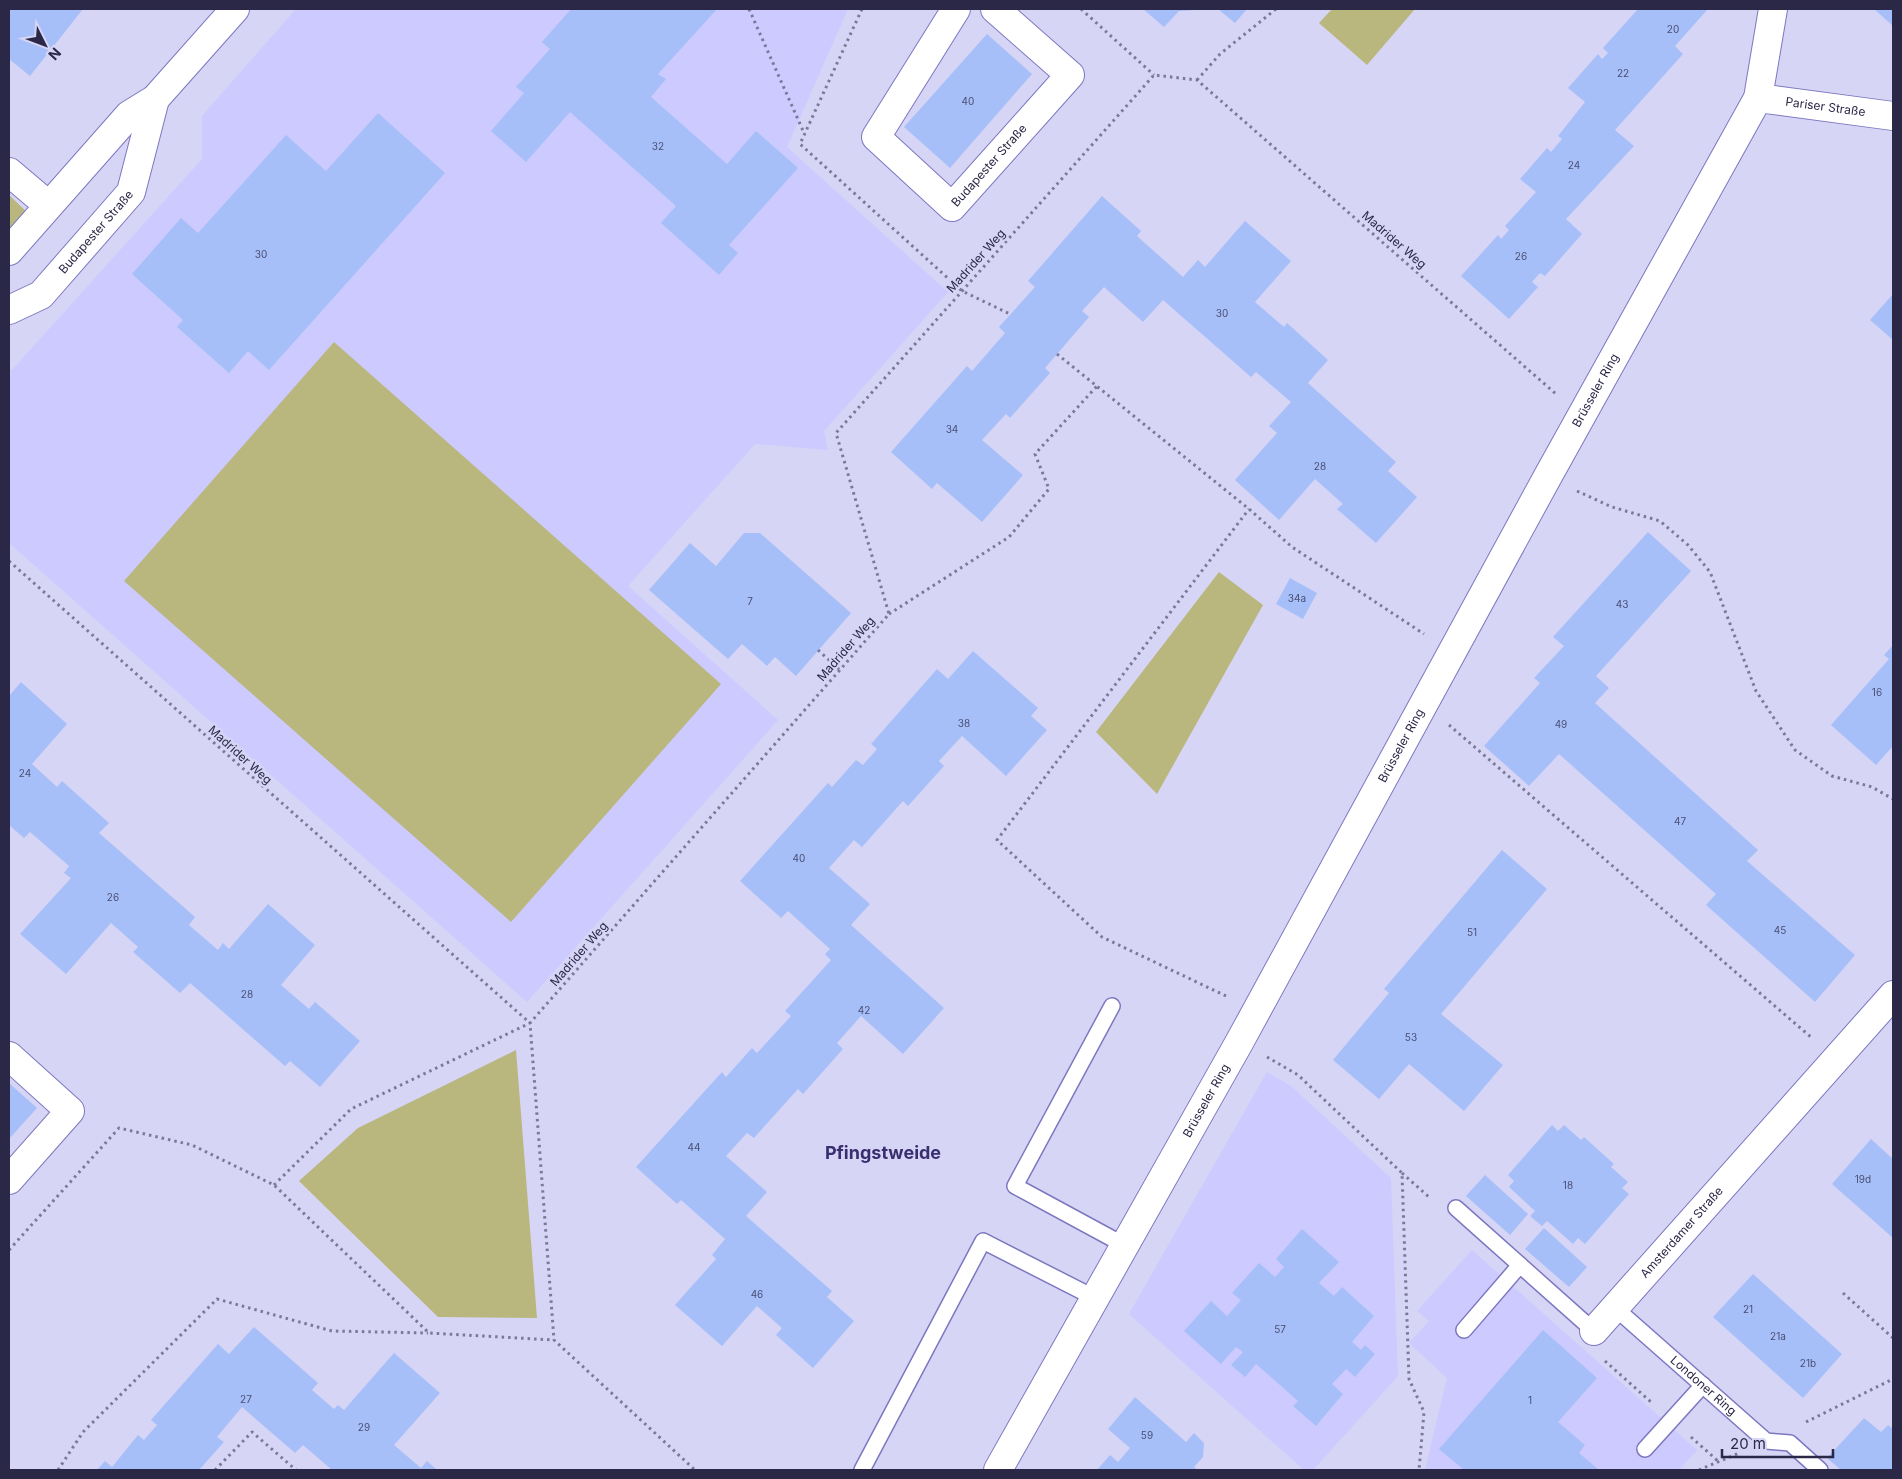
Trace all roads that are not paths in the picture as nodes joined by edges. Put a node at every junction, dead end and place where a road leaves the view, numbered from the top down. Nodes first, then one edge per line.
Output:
1 (235, 9) edge
2 (956, 9) edge
3 (994, 9) edge
4 (1772, 9) edge
5 (1758, 98) junction
6 (154, 99) junction
7 (1893, 116) edge
8 (9, 172) edge
9 (48, 205) junction
10 (9, 251) edge
11 (9, 310) edge
12 (1893, 995) edge
13 (1112, 1006) dead end
14 (9, 1056) edge
15 (9, 1180) edge
16 (1456, 1208) road end
17 (1124, 1245) junction
18 (1520, 1265) junction
19 (1095, 1298) junction
20 (1614, 1307) junction
21 (1464, 1330) dead end
22 (1594, 1331) joint
23 (1702, 1385) junction
24 (1645, 1449) dead end
25 (862, 1470) edge
26 (998, 1470) edge
27 (1820, 1470) edge

1 - 6 street, Budapester Straße
2 - 3 street, Budapester Straße
4 - 5 street, Brüsseler Ring
5 - 7 street, Pariser Straße
5 - 17 street, Brüsseler Ring
6 - 9 street, Budapester Straße
6 - 11 street, Budapester Straße
8 - 9 street
9 - 10 street, Budapester Straße
12 - 20 street, Amsterdamer Straße
13 - 17 lane
14 - 15 street
16 - 18 lane
17 - 19 street, Brüsseler Ring
18 - 21 lane
18 - 22 lane
19 - 25 lane
19 - 26 street, Brüsseler Ring
20 - 22 street, Amsterdamer Straße
20 - 23 lane, Londoner Ring
23 - 24 lane
23 - 27 lane, Londoner Ring

